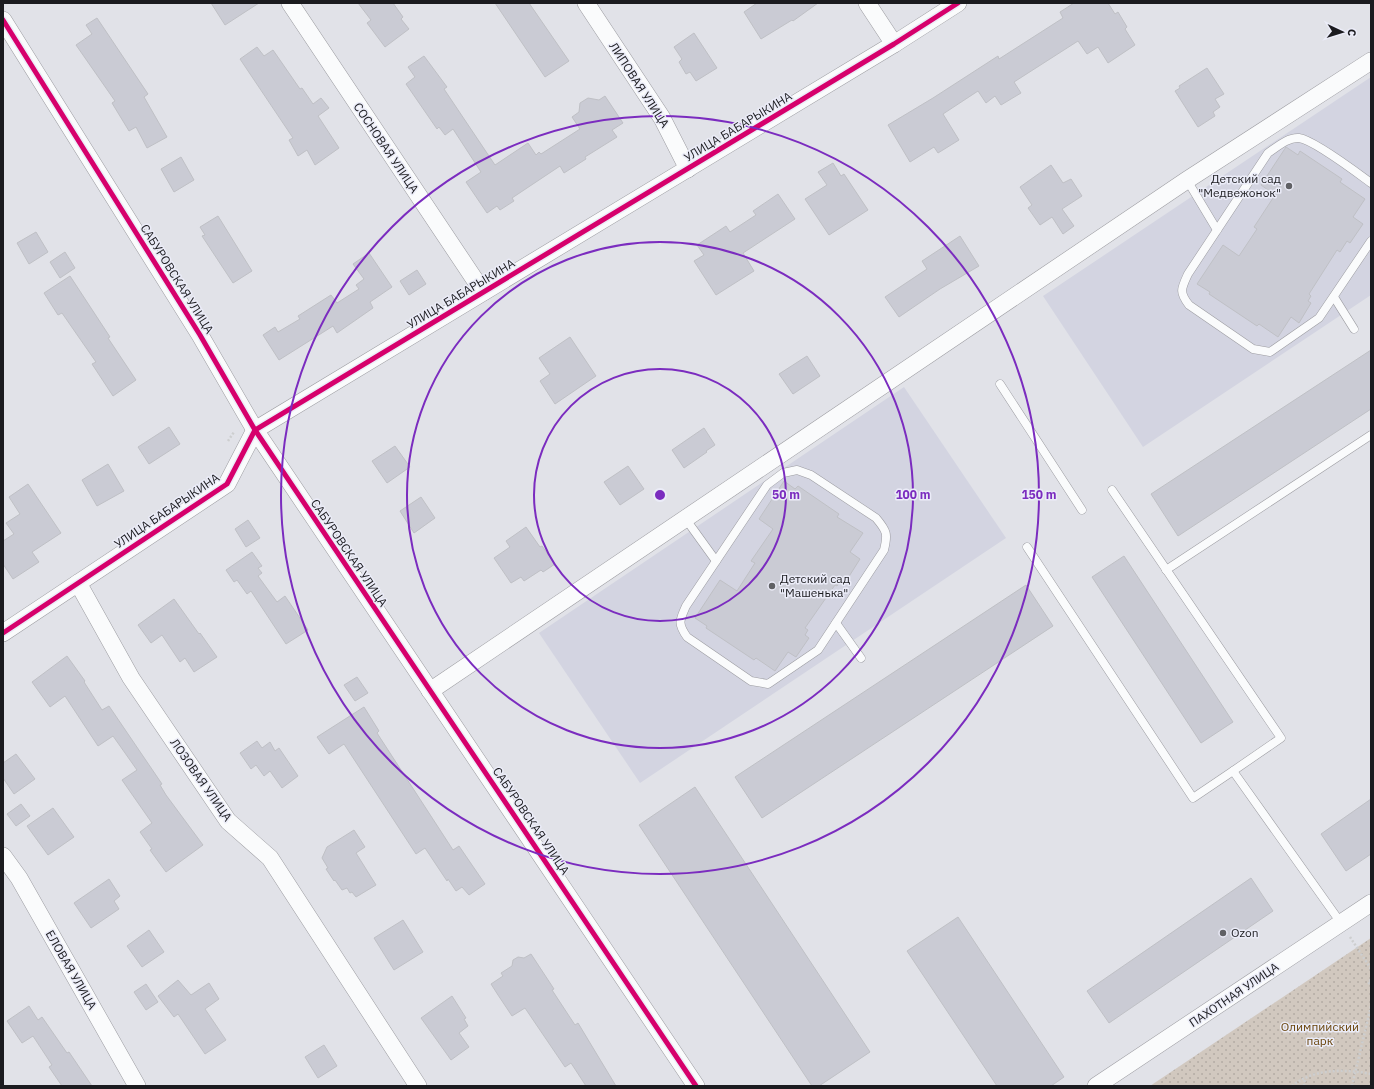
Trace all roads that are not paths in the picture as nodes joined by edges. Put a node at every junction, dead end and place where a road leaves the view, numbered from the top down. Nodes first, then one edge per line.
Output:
1 (290, 3) edge
2 (586, 3) edge
3 (867, 3) edge
4 (958, 3) edge
5 (3, 20) edge
6 (894, 44) junction
7 (1371, 61) edge
8 (688, 169) junction
9 (1188, 180) junction
10 (1371, 183) edge
11 (1217, 230) junction
12 (1371, 241) edge
13 (483, 292) junction
14 (1334, 297) junction
15 (1354, 329) dead end
16 (1000, 384) dead end
17 (255, 430) junction
18 (1371, 436) edge
19 (1112, 490) dead end
20 (1082, 510) dead end
21 (685, 518) junction
22 (1027, 547) dead end
23 (716, 561) junction
24 (1166, 570) junction
25 (78, 583) junction
26 (836, 623) junction
27 (3, 633) edge
28 (861, 658) dead end
29 (430, 691) junction
30 (1233, 771) junction
31 (3, 856) edge
32 (1371, 903) edge
33 (1341, 923) junction
34 (138, 1086) edge
35 (418, 1086) edge
36 (696, 1086) edge
37 (1096, 1086) edge

1 - 13 street, СОСНОВАЯ УЛИЦА
2 - 8 street, ЛИПОВАЯ УЛИЦА
3 - 6 street
4 - 6 street, УЛИЦА БАБАРЫКИНА
5 - 17 street, САБУРОВСКАЯ УЛИЦА
6 - 8 street, УЛИЦА БАБАРЫКИНА
7 - 9 street
8 - 13 street, УЛИЦА БАБАРЫКИНА
9 - 11 lane
9 - 21 street
10 - 11 lane
11 - 14 lane
12 - 14 lane
13 - 17 street, УЛИЦА БАБАРЫКИНА
14 - 15 lane
16 - 20 lane
17 - 25 street, УЛИЦА БАБАРЫКИНА
17 - 29 street, САБУРОВСКАЯ УЛИЦА
18 - 24 lane
19 - 24 lane
21 - 23 lane
21 - 29 street
22 - 30 lane
23 - 26 lane
23 - 26 lane
24 - 30 lane
25 - 27 street, УЛИЦА БАБАРЫКИНА
25 - 35 street, ЛОЗОВАЯ УЛИЦА
26 - 28 lane
29 - 36 street, САБУРОВСКАЯ УЛИЦА
30 - 33 lane
31 - 34 street, ЕЛОВАЯ УЛИЦА
32 - 33 street, ПАХОТНАЯ УЛИЦА
33 - 37 street, ПАХОТНАЯ УЛИЦА

